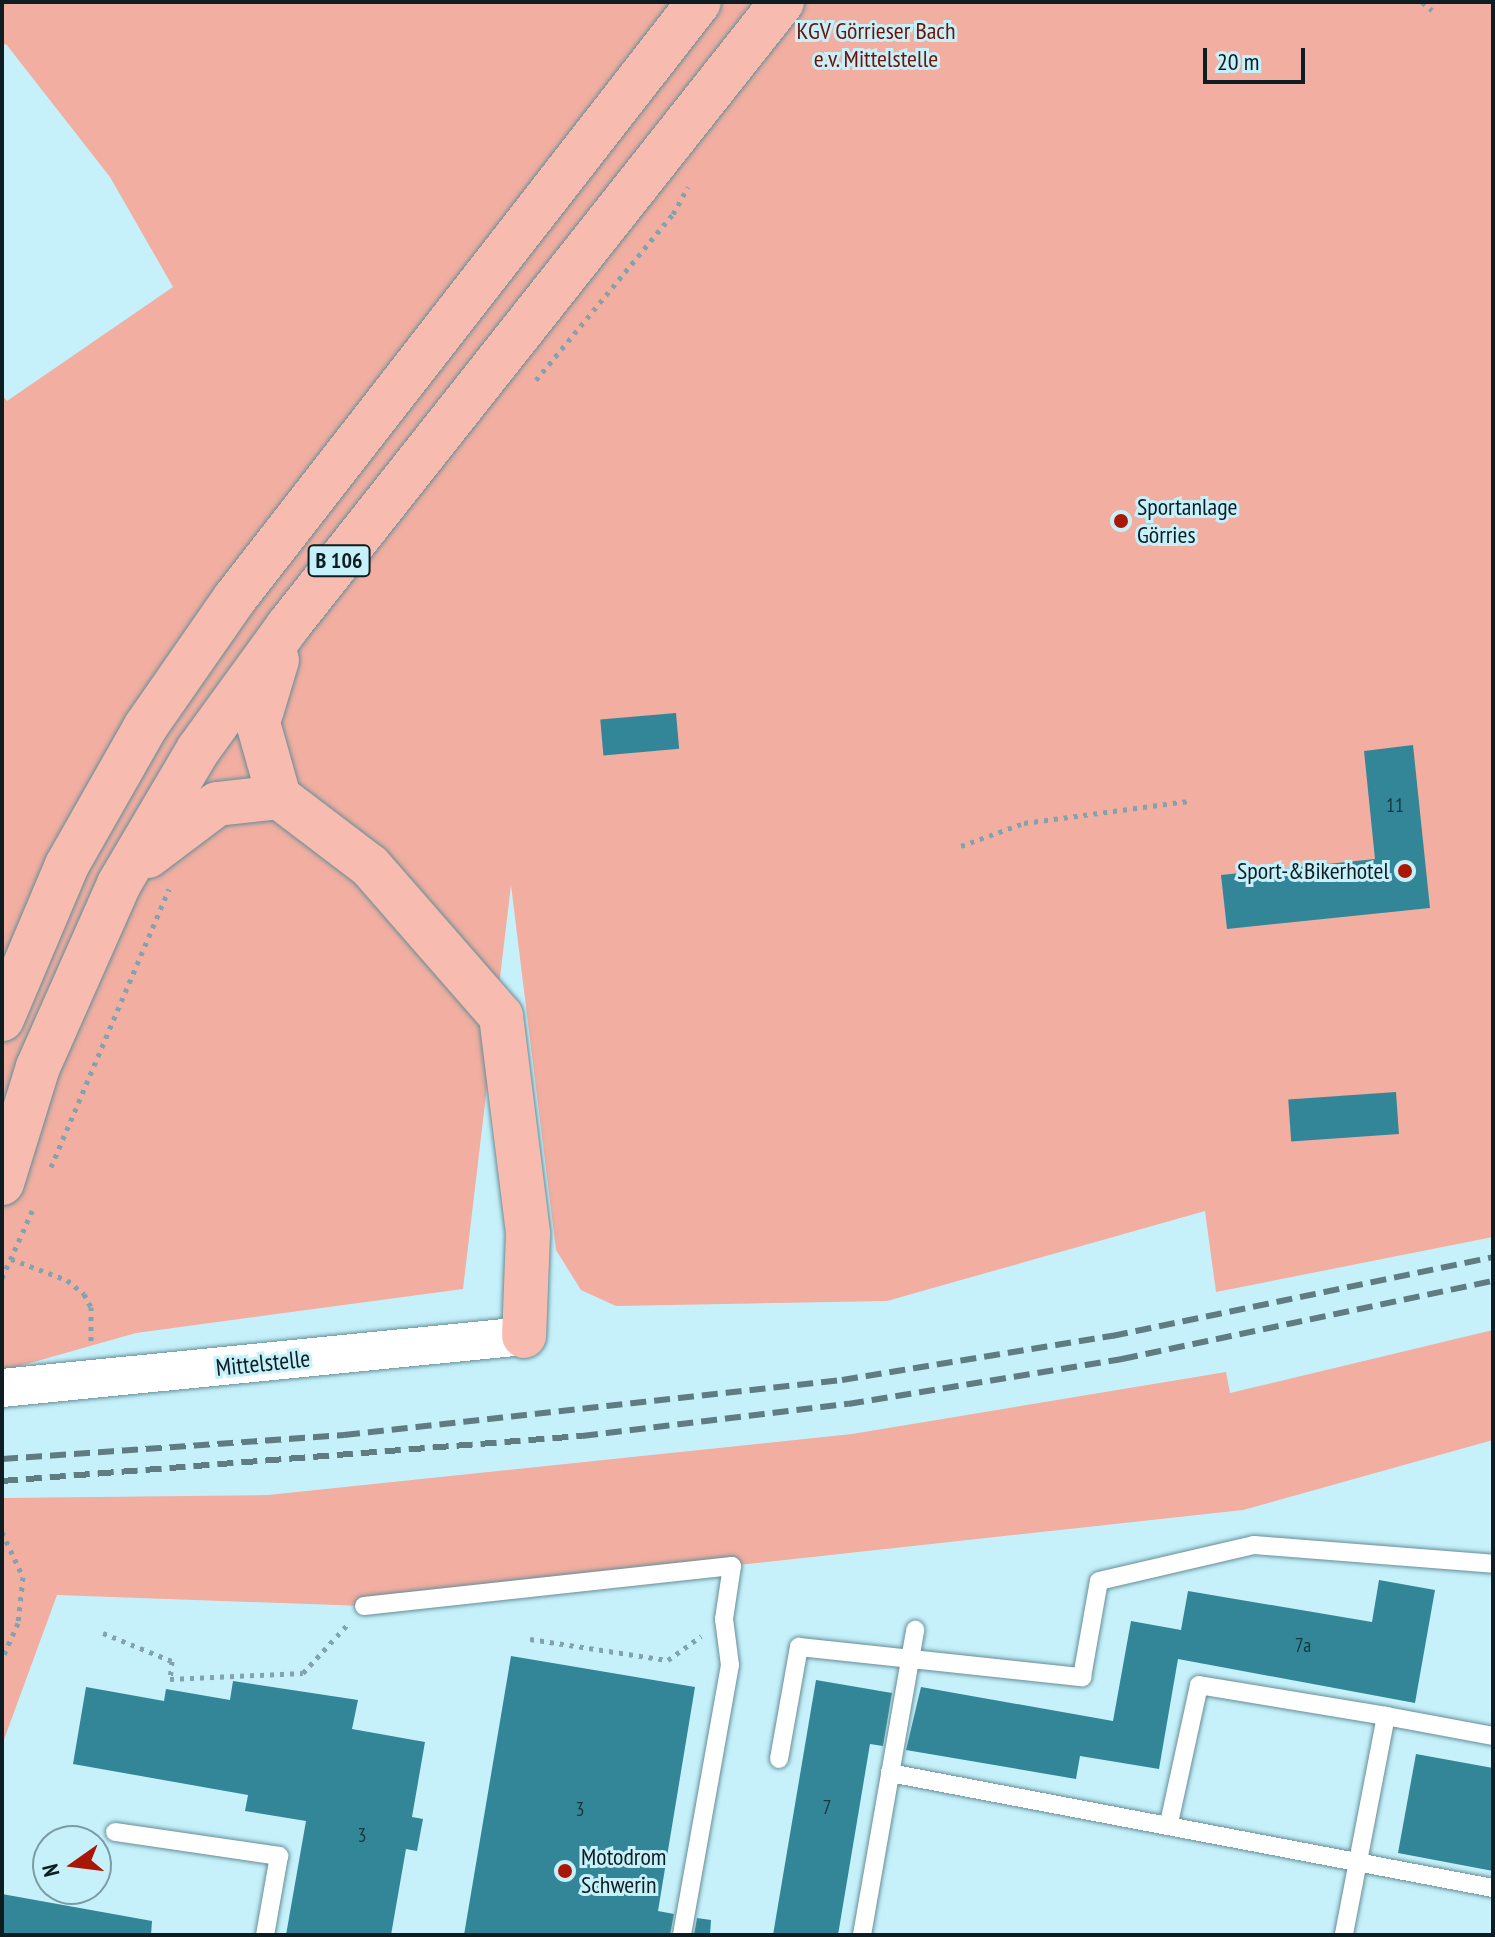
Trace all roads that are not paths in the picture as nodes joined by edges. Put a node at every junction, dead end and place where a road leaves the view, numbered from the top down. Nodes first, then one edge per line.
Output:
1 (699, 2) edge
2 (782, 2) edge
3 (288, 626) junction
4 (279, 797) junction
5 (119, 884) junction
6 (2, 1019) edge
7 (18, 1194) edge
8 (524, 1336) joint
9 (2, 1388) edge
10 (1493, 1564) edge
11 (364, 1606) road end
12 (915, 1630) dead end
13 (910, 1660) junction
14 (1386, 1716) junction
15 (1493, 1736) edge
16 (779, 1759) dead end
17 (890, 1773) junction
18 (1169, 1823) junction
19 (115, 1832) dead end
20 (1359, 1859) junction
21 (1493, 1888) edge
22 (265, 1935) edge
23 (682, 1935) edge
24 (862, 1935) edge
25 (1344, 1935) edge

1 - 6 highway, B 106
2 - 3 highway, B 106
3 - 4 highway
3 - 5 highway, B 106
4 - 5 highway
4 - 8 highway
5 - 7 highway, B 106
8 - 9 street, Mittelstelle
10 - 13 lane
11 - 23 lane
12 - 13 lane
13 - 16 lane
13 - 17 lane
14 - 15 lane
14 - 18 lane
14 - 20 lane
17 - 18 lane
17 - 24 lane
18 - 20 lane
19 - 22 lane
20 - 21 lane
20 - 25 lane

